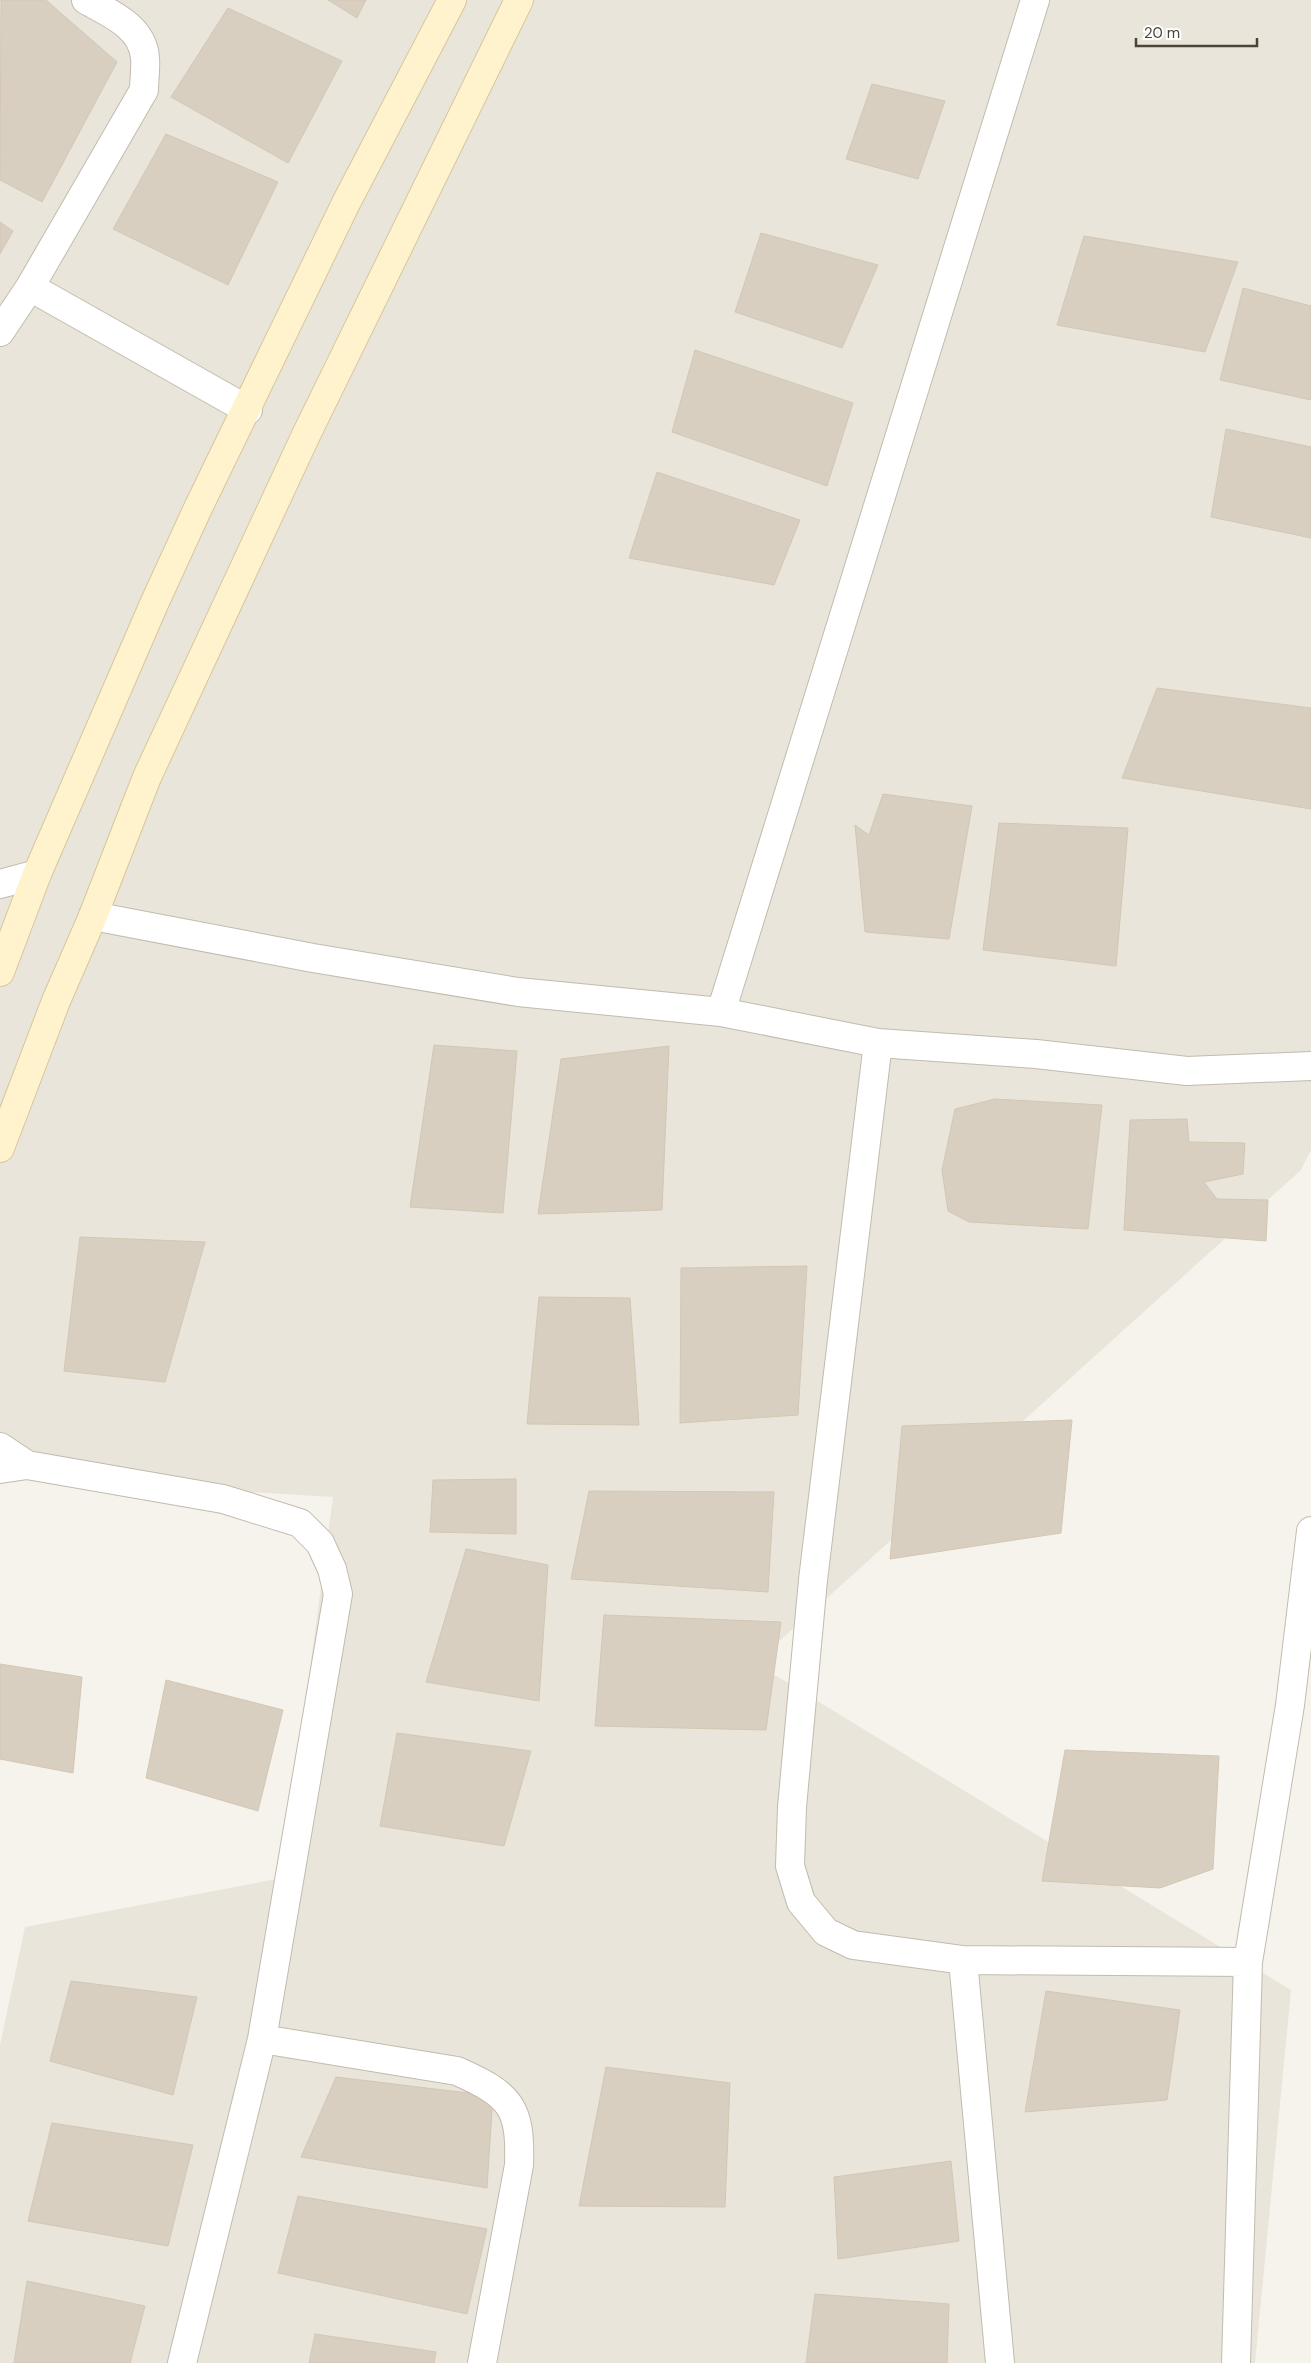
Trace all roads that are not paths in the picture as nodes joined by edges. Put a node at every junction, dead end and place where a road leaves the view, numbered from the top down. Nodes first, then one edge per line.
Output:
1 (86, 0) edge
2 (452, 0) edge
3 (519, 0) edge
4 (1035, 0) edge
5 (30, 287) junction
6 (0, 332) edge
7 (248, 410) junction
8 (37, 874) junction
9 (0, 884) edge
10 (93, 916) junction
11 (0, 972) edge
12 (721, 1012) junction
13 (878, 1043) junction
14 (1311, 1066) edge
15 (0, 1148) edge
16 (0, 1447) edge
17 (27, 1465) junction
18 (0, 1469) edge
19 (1311, 1531) edge
20 (963, 1960) junction
21 (1248, 1962) junction
22 (262, 2039) junction
23 (182, 2363) edge
24 (482, 2363) edge
25 (1000, 2363) edge
26 (1236, 2363) edge

1 - 5 street
2 - 7 main road
3 - 10 main road
4 - 12 street
5 - 6 street
5 - 7 street
7 - 8 main road
8 - 9 street
8 - 11 main road
10 - 12 street
10 - 15 main road
12 - 13 street
13 - 14 street
13 - 20 street
16 - 17 street
17 - 18 street
17 - 22 street
19 - 21 street
20 - 21 street
20 - 25 street
21 - 26 street
22 - 23 street
22 - 24 street

